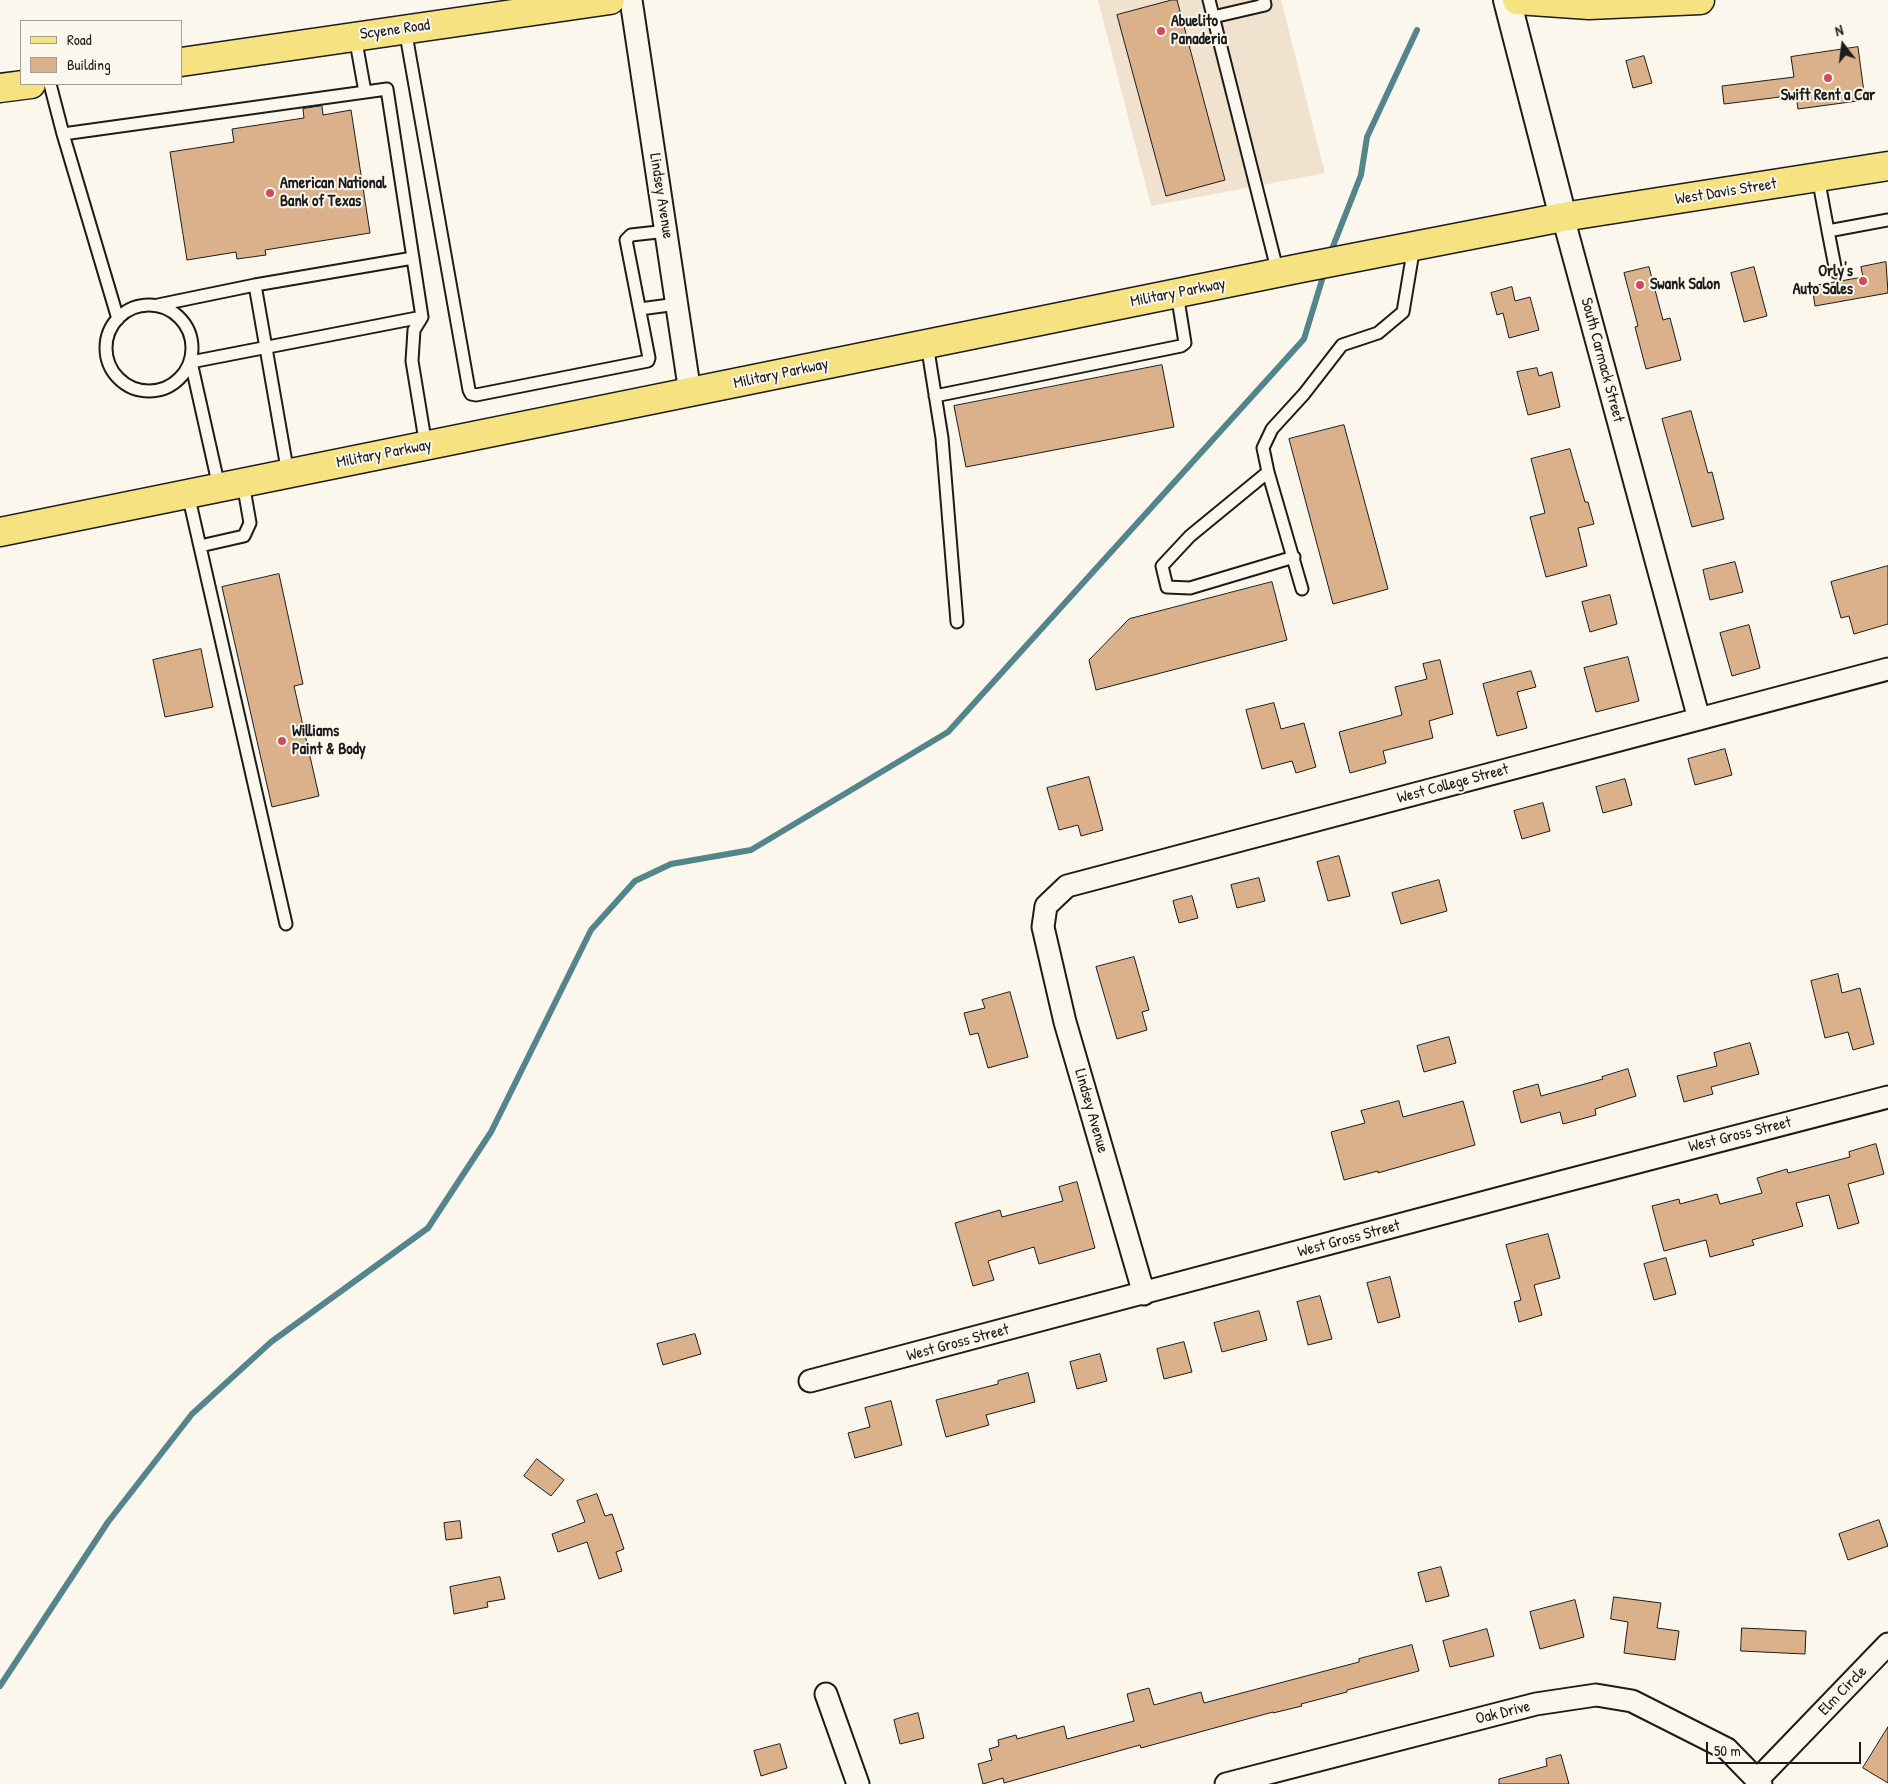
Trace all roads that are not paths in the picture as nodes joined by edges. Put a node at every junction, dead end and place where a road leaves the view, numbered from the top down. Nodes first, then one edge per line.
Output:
1 (610, 0) edge
2 (631, 0) edge
3 (1209, 0) edge
4 (1264, 0) edge
5 (1507, 0) edge
6 (1517, 0) edge
7 (1700, 0) edge
8 (1213, 17) junction
9 (405, 29) junction
10 (355, 36) junction
11 (182, 62) edge
12 (24, 85) edge
13 (50, 85) edge
14 (0, 88) edge
15 (365, 92) junction
16 (63, 134) junction
17 (1888, 166) edge
18 (1818, 177) junction
19 (1563, 217) junction
20 (1888, 220) edge
21 (667, 230) junction
22 (1828, 231) junction
23 (1414, 246) junction
24 (412, 258) junction
25 (1289, 271) junction
26 (1836, 272) dead end
27 (256, 285) junction
28 (1176, 293) junction
29 (678, 304) junction
30 (156, 306) junction
31 (640, 309) junction
32 (422, 317) junction
33 (118, 318) junction
34 (927, 344) junction
35 (266, 347) junction
36 (191, 362) junction
37 (690, 393) junction
38 (935, 396) junction
39 (426, 446) junction
40 (1268, 472) junction
41 (288, 474) junction
42 (231, 485) junction
43 (188, 494) junction
44 (0, 532) edge
45 (200, 546) junction
46 (1294, 557) junction
47 (1302, 589) dead end
48 (957, 622) dead end
49 (1888, 670) edge
50 (1699, 719) junction
51 (286, 924) dead end
52 (1043, 928) joint
53 (1888, 1097) edge
54 (1144, 1294) junction
55 (810, 1381) dead end
56 (1888, 1644) edge
57 (826, 1694) dead end
58 (1759, 1782) edge
59 (858, 1784) edge
60 (1226, 1784) edge

1 - 9 main road, Scyene Road
2 - 21 street, Lindsey Avenue
3 - 8 lane
4 - 8 lane
5 - 19 street, South Carmack Street
6 - 7 main road
8 - 25 lane
9 - 10 main road, Scyene Road
9 - 31 lane
10 - 11 main road, Scyene Road
10 - 15 lane
12 - 14 main road
13 - 16 lane
15 - 16 lane
15 - 24 lane
16 - 33 lane
17 - 18 main road, West Davis Street
18 - 19 main road, West Davis Street
18 - 22 lane
19 - 23 main road, Military Parkway
19 - 50 street, South Carmack Street
20 - 22 lane
21 - 29 street, Lindsey Avenue
21 - 31 lane
22 - 26 lane
23 - 25 main road, Military Parkway
23 - 40 lane
24 - 27 lane
24 - 32 lane
25 - 28 main road, Military Parkway
27 - 30 lane
27 - 35 lane
28 - 34 main road, Military Parkway
28 - 38 lane
29 - 31 lane
29 - 37 street, Lindsey Avenue
30 - 33 lane
30 - 36 lane
32 - 35 lane
32 - 39 lane
33 - 36 lane
34 - 37 main road, Military Parkway
34 - 38 lane
35 - 36 lane
35 - 41 lane
36 - 42 lane
37 - 39 main road, Military Parkway
38 - 48 lane
39 - 41 main road, Military Parkway
40 - 46 lane
40 - 46 lane
41 - 42 main road, Military Parkway
42 - 43 main road, Military Parkway
42 - 45 lane
43 - 44 main road, Military Parkway
43 - 45 lane
45 - 51 lane
46 - 47 lane
49 - 50 street, West College Street
50 - 52 street, West College Street
52 - 54 street, Lindsey Avenue
53 - 54 street, West Gross Street
54 - 55 street, West Gross Street
56 - 58 street, Elm Circle
57 - 59 street
58 - 60 street, Oak Drive

